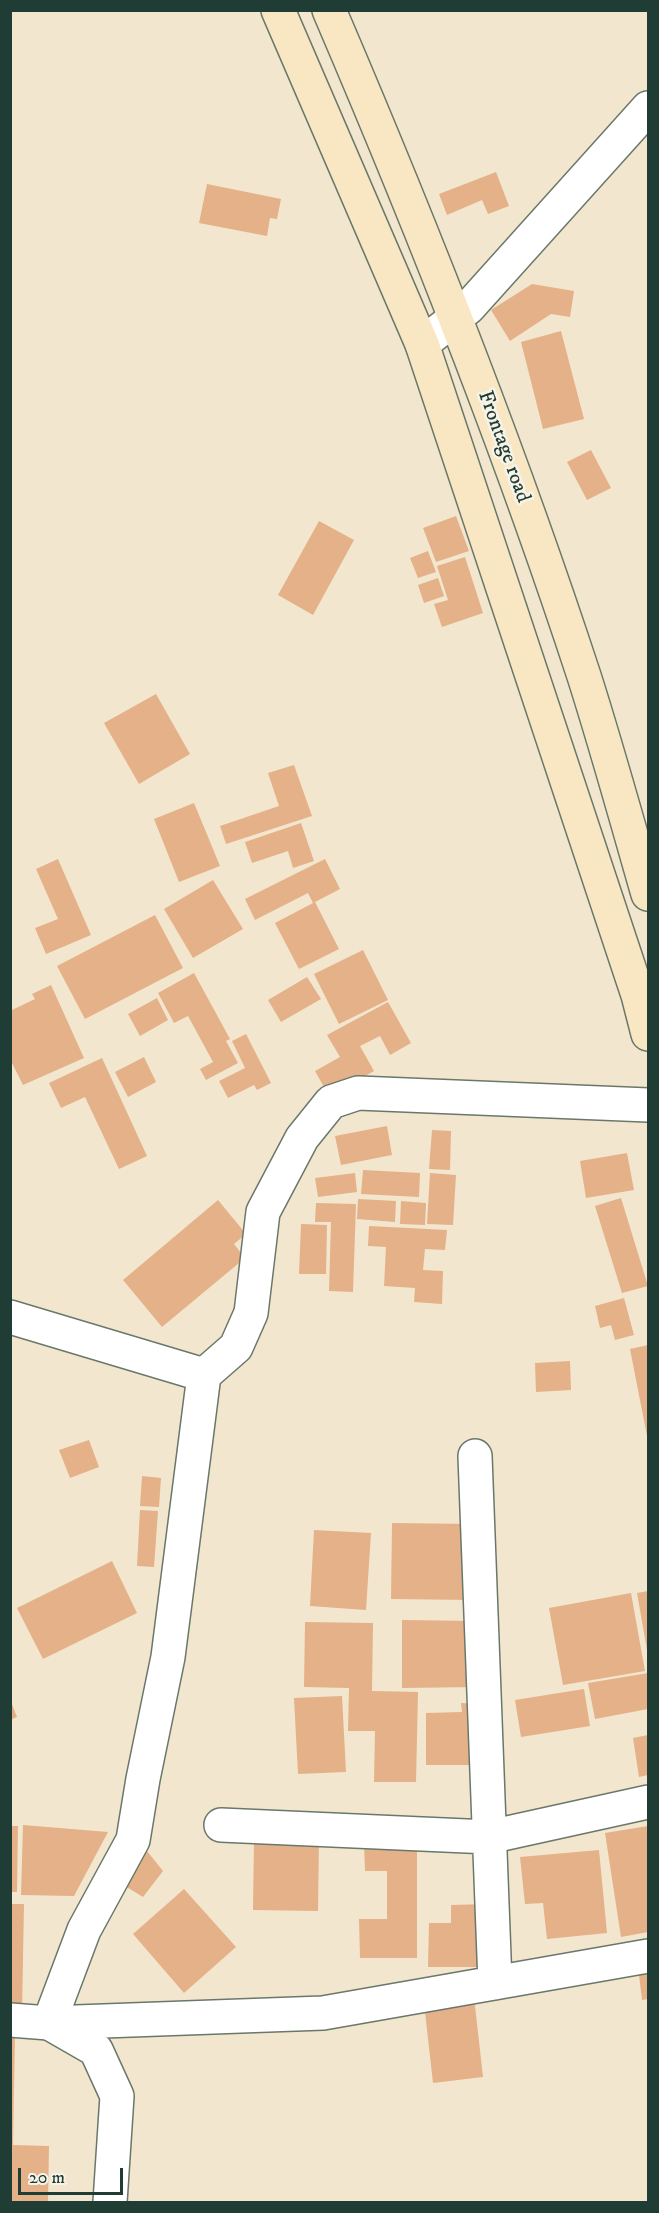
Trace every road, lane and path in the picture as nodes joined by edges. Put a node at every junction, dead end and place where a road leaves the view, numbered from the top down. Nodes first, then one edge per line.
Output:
1 (278, 10) edge
2 (329, 10) edge
3 (648, 108) edge
4 (455, 318) junction
5 (422, 344) junction
6 (648, 894) edge
7 (643, 994) edge
8 (648, 1034) edge
9 (648, 1104) edge
10 (10, 1317) edge
11 (204, 1375) junction
12 (475, 1456) dead end
13 (648, 1802) edge
14 (221, 1825) dead end
15 (489, 1837) junction
16 (648, 1956) edge
17 (495, 1983) junction
18 (10, 2020) edge
19 (49, 2023) junction
20 (110, 2202) edge

1 - 5 main road
2 - 4 main road, Frontage road
3 - 4 street
4 - 5 street
4 - 6 main road, Frontage road
5 - 7 main road
7 - 8 main road
9 - 11 street
10 - 11 street
11 - 19 street
12 - 15 street
13 - 15 street
14 - 15 street
15 - 17 street
16 - 17 street
17 - 19 street
18 - 19 street
19 - 20 street

